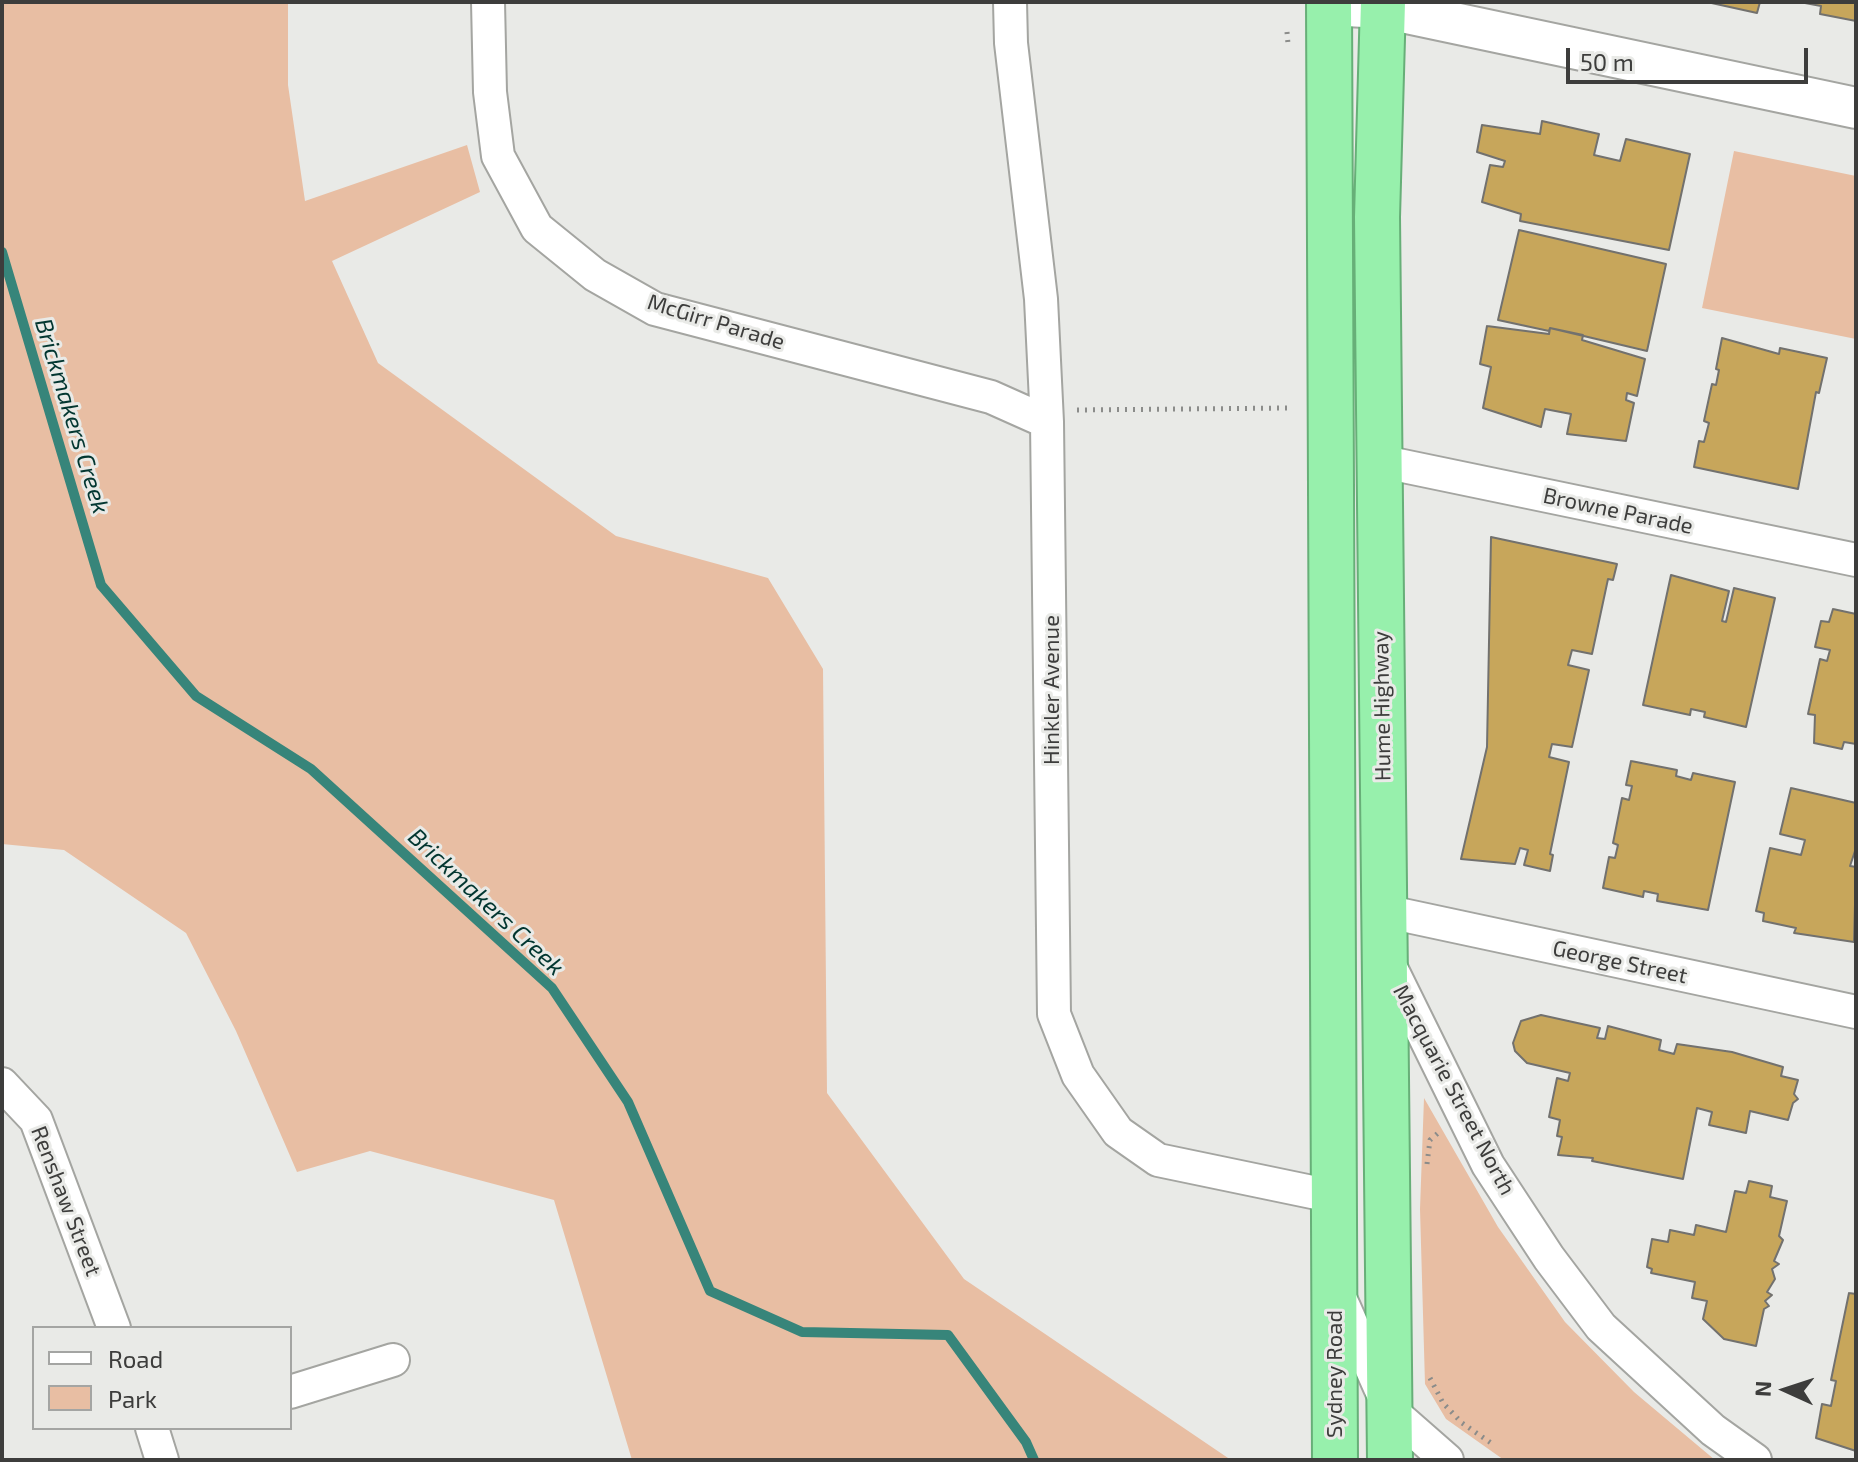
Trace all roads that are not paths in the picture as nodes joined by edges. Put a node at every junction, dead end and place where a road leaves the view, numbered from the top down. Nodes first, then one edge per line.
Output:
1 (488, 2) edge
2 (1010, 2) edge
3 (1329, 4) edge
4 (1383, 5) edge
5 (1856, 108) edge
6 (1047, 422) junction
7 (1379, 461) junction
8 (1856, 560) edge
9 (1384, 911) junction
10 (1386, 959) junction
11 (1856, 1012) edge
12 (2, 1084) edge
13 (1336, 1197) junction
14 (1336, 1287) junction
15 (113, 1326) edge
16 (393, 1360) dead end
17 (292, 1391) edge
18 (1390, 1410) junction
19 (1335, 1460) edge
20 (1390, 1460) edge
21 (1447, 1460) edge
22 (1755, 1460) edge

1 - 6 street, McGirr Parade
2 - 6 street, Hinkler Avenue
3 - 4 street
3 - 13 highway
4 - 5 street
4 - 7 highway, Hume Highway
6 - 13 street, Hinkler Avenue
7 - 8 street, Browne Parade
7 - 9 highway, Hume Highway
9 - 10 highway, Hume Highway
9 - 11 street, George Street
10 - 18 highway, Hume Highway
10 - 22 street, Macquarie Street North
12 - 15 street, Renshaw Street
13 - 14 highway
14 - 18 street
14 - 19 highway, Sydney Road
16 - 17 street
18 - 20 highway
18 - 21 street

